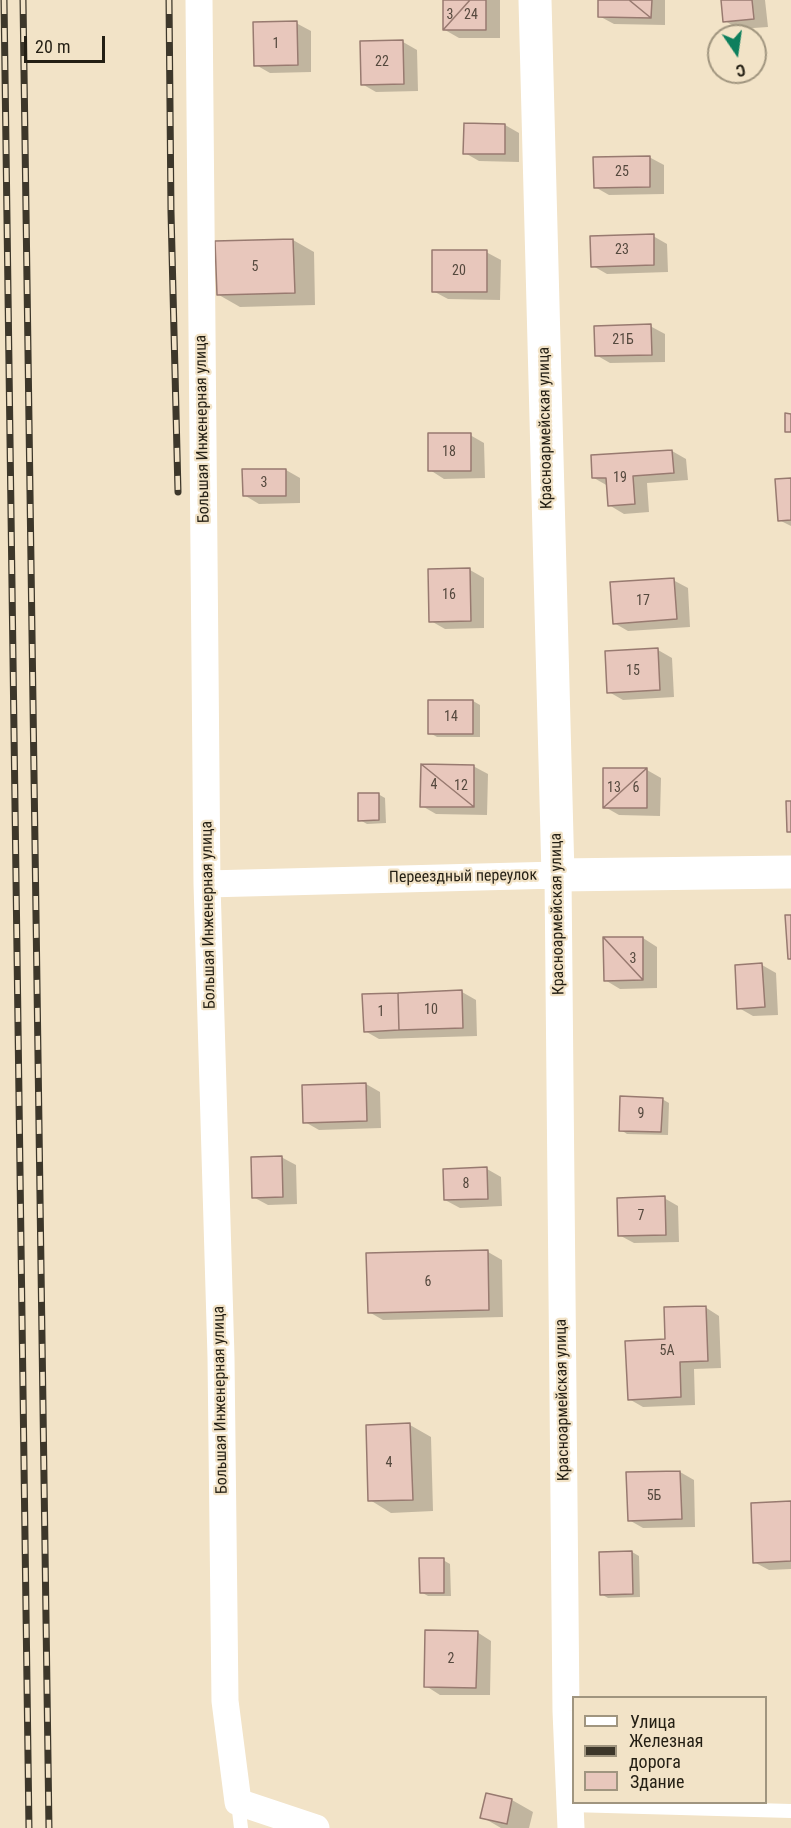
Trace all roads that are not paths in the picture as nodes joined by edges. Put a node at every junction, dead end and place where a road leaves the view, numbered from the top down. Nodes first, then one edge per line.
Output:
1 (199, 0) edge
2 (535, 0) edge
3 (791, 872) edge
4 (558, 875) junction
5 (207, 884) junction
6 (791, 1810) edge
7 (239, 1815) edge
8 (570, 1816) edge
9 (316, 1828) edge

1 - 5 street, Большая Инженерная улица
2 - 4 street, Красноармейская улица
3 - 4 street, Переездный переулок
4 - 5 street, Переездный переулок
4 - 8 street, Красноармейская улица
5 - 7 street, Большая Инженерная улица
6 - 8 lane
7 - 9 street

